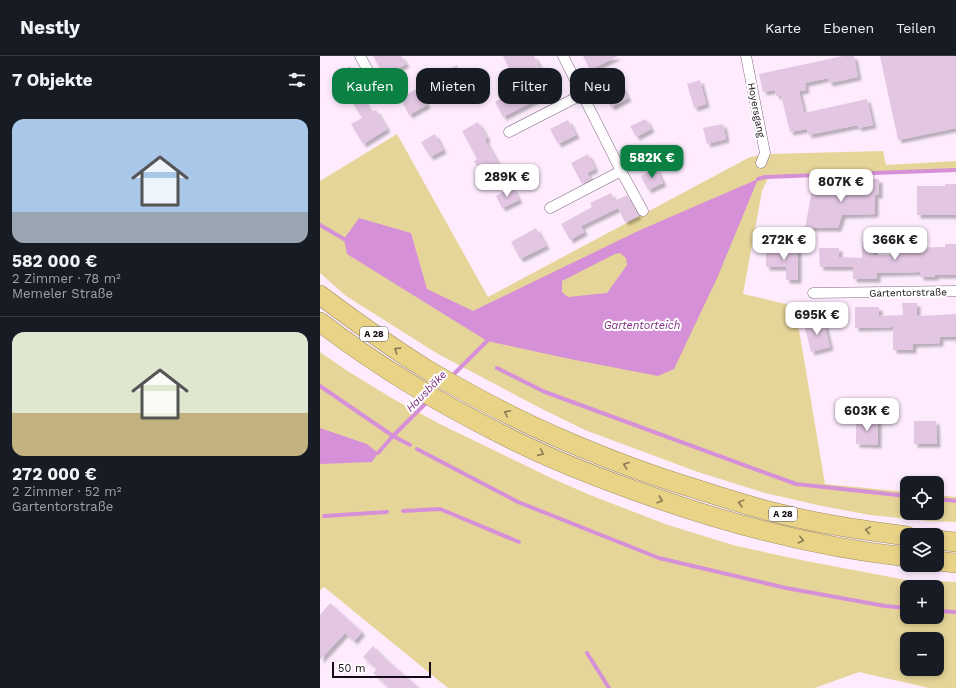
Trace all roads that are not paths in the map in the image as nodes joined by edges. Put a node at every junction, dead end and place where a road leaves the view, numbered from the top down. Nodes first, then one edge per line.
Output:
1 (360, 56) edge
2 (563, 56) edge
3 (746, 56) edge
4 (366, 68) edge
5 (570, 69) edge
6 (570, 101) edge
7 (588, 104) edge
8 (509, 132) dead end
9 (761, 163) dead end
10 (621, 171) junction
11 (550, 208) dead end
12 (643, 211) dead end
13 (956, 291) edge
14 (813, 293) dead end
15 (320, 295) edge
16 (320, 322) edge
17 (320, 338) edge
18 (371, 359) junction
19 (900, 535) edge
20 (944, 541) edge
21 (956, 542) edge
22 (900, 556) edge
23 (944, 562) edge
24 (956, 563) edge

1 - 4 street
2 - 5 street
3 - 9 street, Hoyersgang
6 - 8 street
7 - 10 street
10 - 11 street
10 - 12 street
13 - 14 street, Gartentorstraße
19 -> 15 highway, A 28
16 - 18 highway, A 28
17 - 18 highway
18 -> 22 highway, A 28
20 - 21 highway
23 - 24 highway

